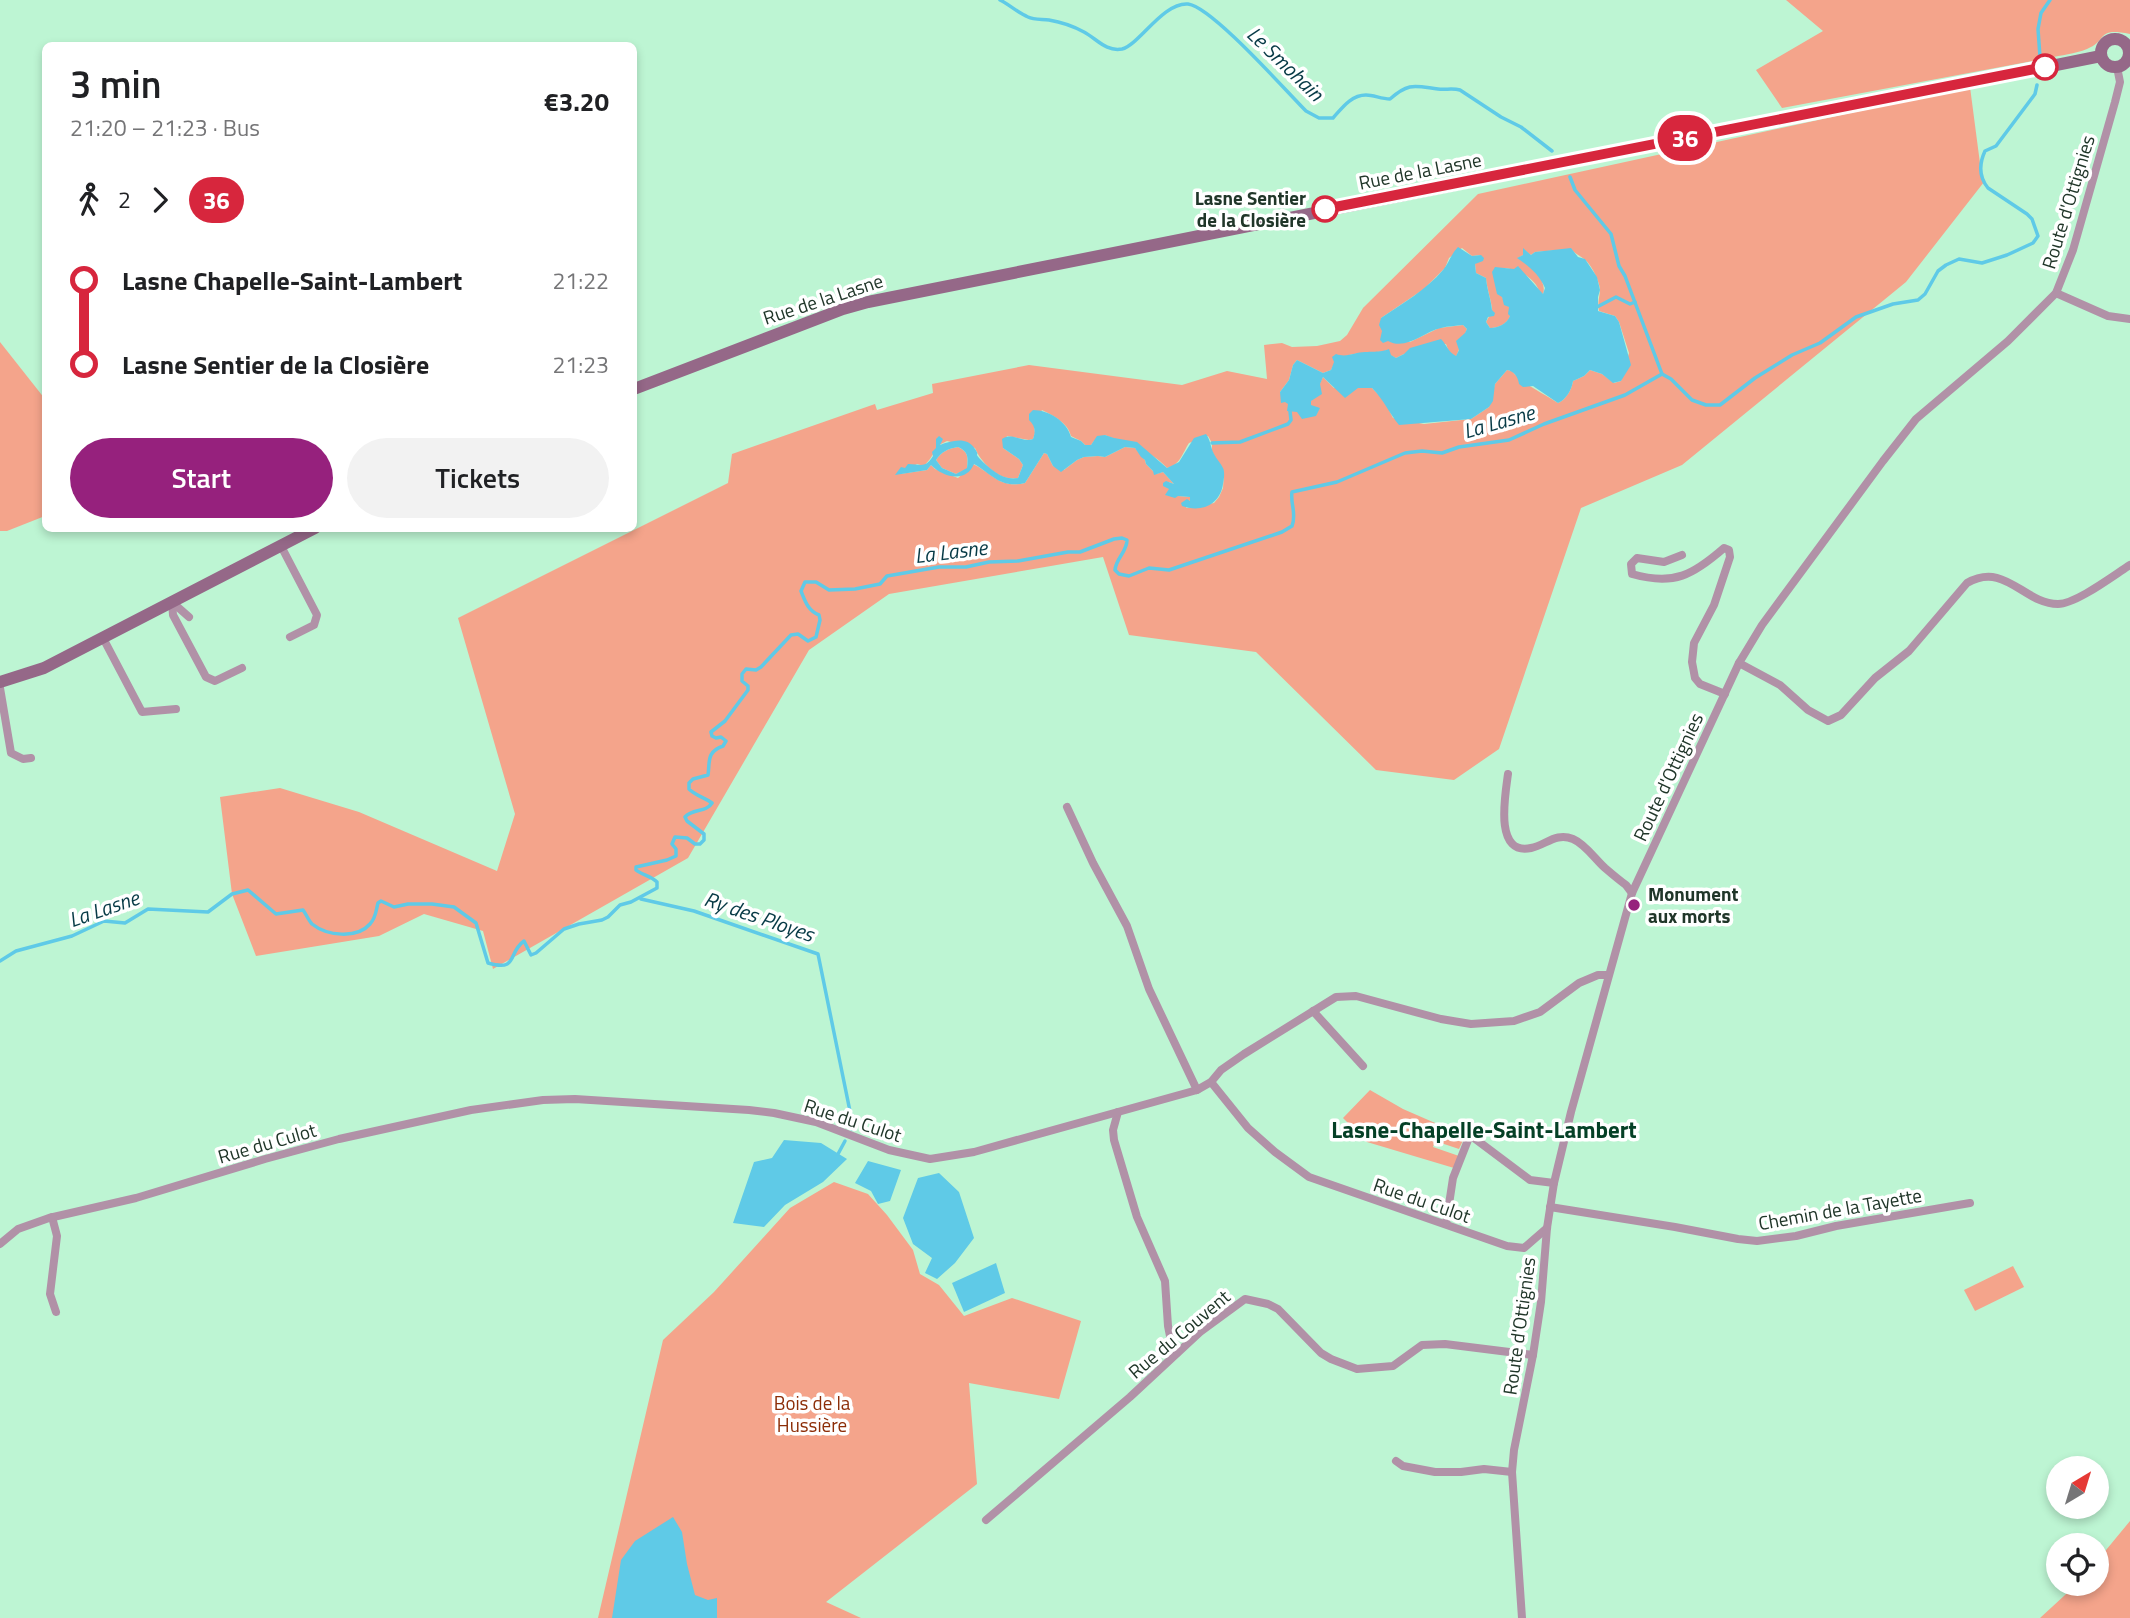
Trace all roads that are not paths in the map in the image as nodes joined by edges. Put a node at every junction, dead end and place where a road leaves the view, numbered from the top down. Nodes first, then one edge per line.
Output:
1 (2129, 48) edge
2 (2101, 56) junction
3 (2117, 67) junction
4 (2056, 293) junction
5 (2130, 320) edge
6 (637, 388) edge
7 (307, 532) edge
8 (281, 546) junction
9 (1682, 555) dead end
10 (2130, 565) edge
11 (172, 602) junction
12 (189, 617) dead end
13 (103, 638) junction
14 (290, 638) dead end
15 (1739, 663) junction
16 (242, 668) dead end
17 (0, 682) edge
18 (0, 688) edge
19 (1725, 694) junction
20 (176, 709) dead end
21 (142, 712) junction
22 (138, 722) dead end
23 (31, 758) dead end
24 (1508, 775) dead end
25 (1067, 807) dead end
26 (1632, 893) junction
27 (1608, 975) junction
28 (1313, 1011) junction
29 (1363, 1066) dead end
30 (1211, 1082) junction
31 (1197, 1090) junction
32 (1118, 1112) junction
33 (1553, 1183) junction
34 (1970, 1203) dead end
35 (1550, 1207) junction
36 (52, 1217) junction
37 (1446, 1224) junction
38 (1547, 1228) junction
39 (0, 1244) edge
40 (1524, 1248) junction
41 (1545, 1254) junction
42 (56, 1312) dead end
43 (1177, 1353) junction
44 (1533, 1355) junction
45 (1396, 1461) dead end
46 (1511, 1472) junction
47 (986, 1520) dead end
48 (1522, 1618) edge

1 - 2 street
1 - 3 street
2 - 3 street
2 - 6 street, Rue de la Lasne
3 - 4 street, Route d'Ottignies
4 - 5 street
4 - 15 street, Route d'Ottignies
7 - 8 street
8 - 11 street
8 - 14 street
9 - 19 street
10 - 15 street
11 - 12 street
11 - 13 street
11 - 16 street
13 - 17 street
13 - 21 street
15 - 19 street, Route d'Ottignies
18 - 23 street
19 - 26 street, Route d'Ottignies
20 - 21 street
21 - 22 street
24 - 26 street
25 - 31 street
26 - 27 street, Route d'Ottignies
27 - 28 street
27 - 33 street, Route d'Ottignies
28 - 29 street
28 - 30 street
30 - 31 street, Rue du Culot
30 - 37 street, Rue du Culot
31 - 32 street, Rue du Culot
32 - 36 street, Rue du Culot
32 - 43 street
33 - 35 street, Route d'Ottignies
33 - 37 street
34 - 35 street, Chemin de la Tayette
35 - 38 street, Route d'Ottignies
36 - 39 street, Rue du Culot
36 - 42 street
37 - 40 street, Rue du Culot
38 - 40 street
38 - 41 street, Route d'Ottignies
40 - 41 street, Rue du Culot
41 - 44 street, Route d'Ottignies
43 - 44 street, Rue du Couvent
43 - 47 street, Rue du Couvent
44 - 46 street, Route d'Ottignies
45 - 46 street
46 - 48 street, Route d'Ottignies

